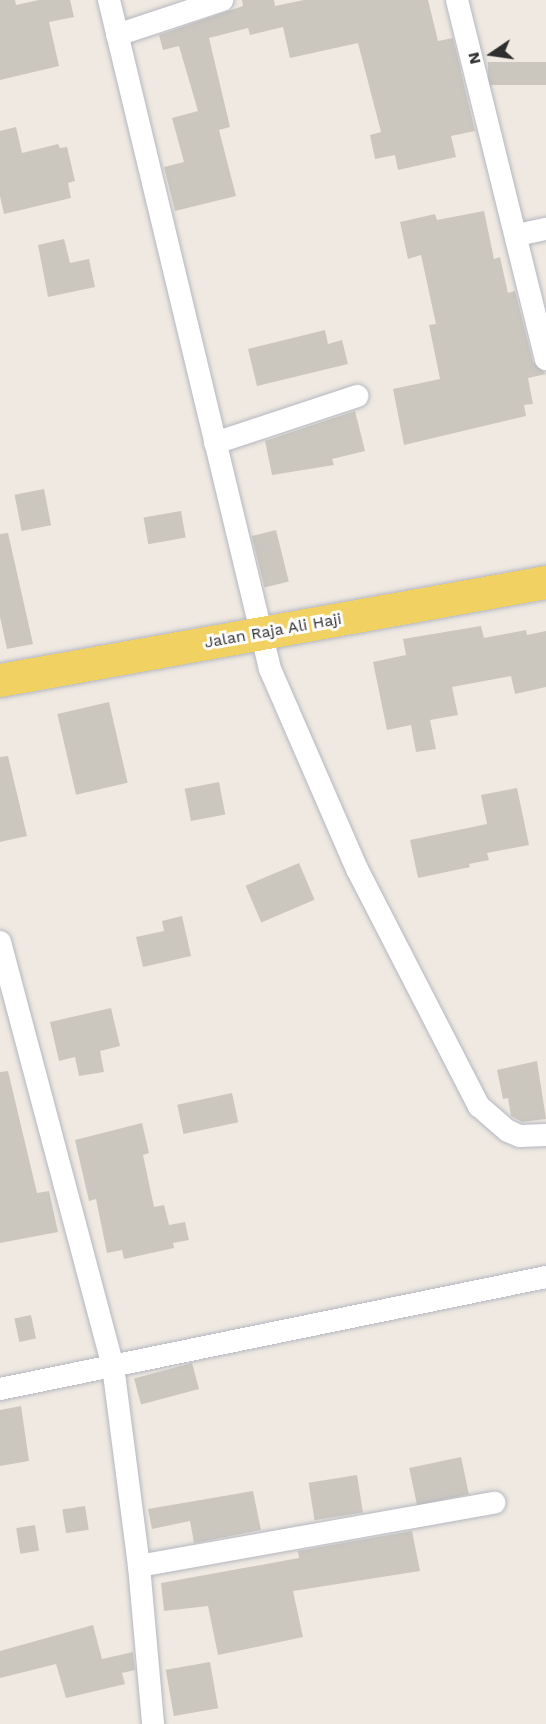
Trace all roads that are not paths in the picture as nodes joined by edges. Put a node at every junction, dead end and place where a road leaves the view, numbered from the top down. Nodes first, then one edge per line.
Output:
1 (109, 0) edge
2 (222, 0) edge
3 (457, 0) edge
4 (117, 35) junction
5 (546, 229) edge
6 (517, 235) junction
7 (546, 359) edge
8 (357, 396) dead end
9 (215, 443) junction
10 (546, 582) edge
11 (244, 636) junction
12 (0, 680) edge
13 (0, 942) edge
14 (546, 1135) edge
15 (546, 1277) edge
16 (112, 1366) junction
17 (0, 1389) edge
18 (494, 1503) dead end
19 (139, 1566) junction
20 (153, 1724) edge

1 - 4 street
2 - 4 street
3 - 6 street
4 - 9 street
5 - 6 street
6 - 7 street
8 - 9 street
9 - 11 street
10 - 11 main road, Jalan Raja Ali Haji
11 - 12 main road, Jalan Raja Ali Haji
11 - 14 street
13 - 16 street
15 - 16 street
16 - 17 street
16 - 19 street
18 - 19 street
19 - 20 street

